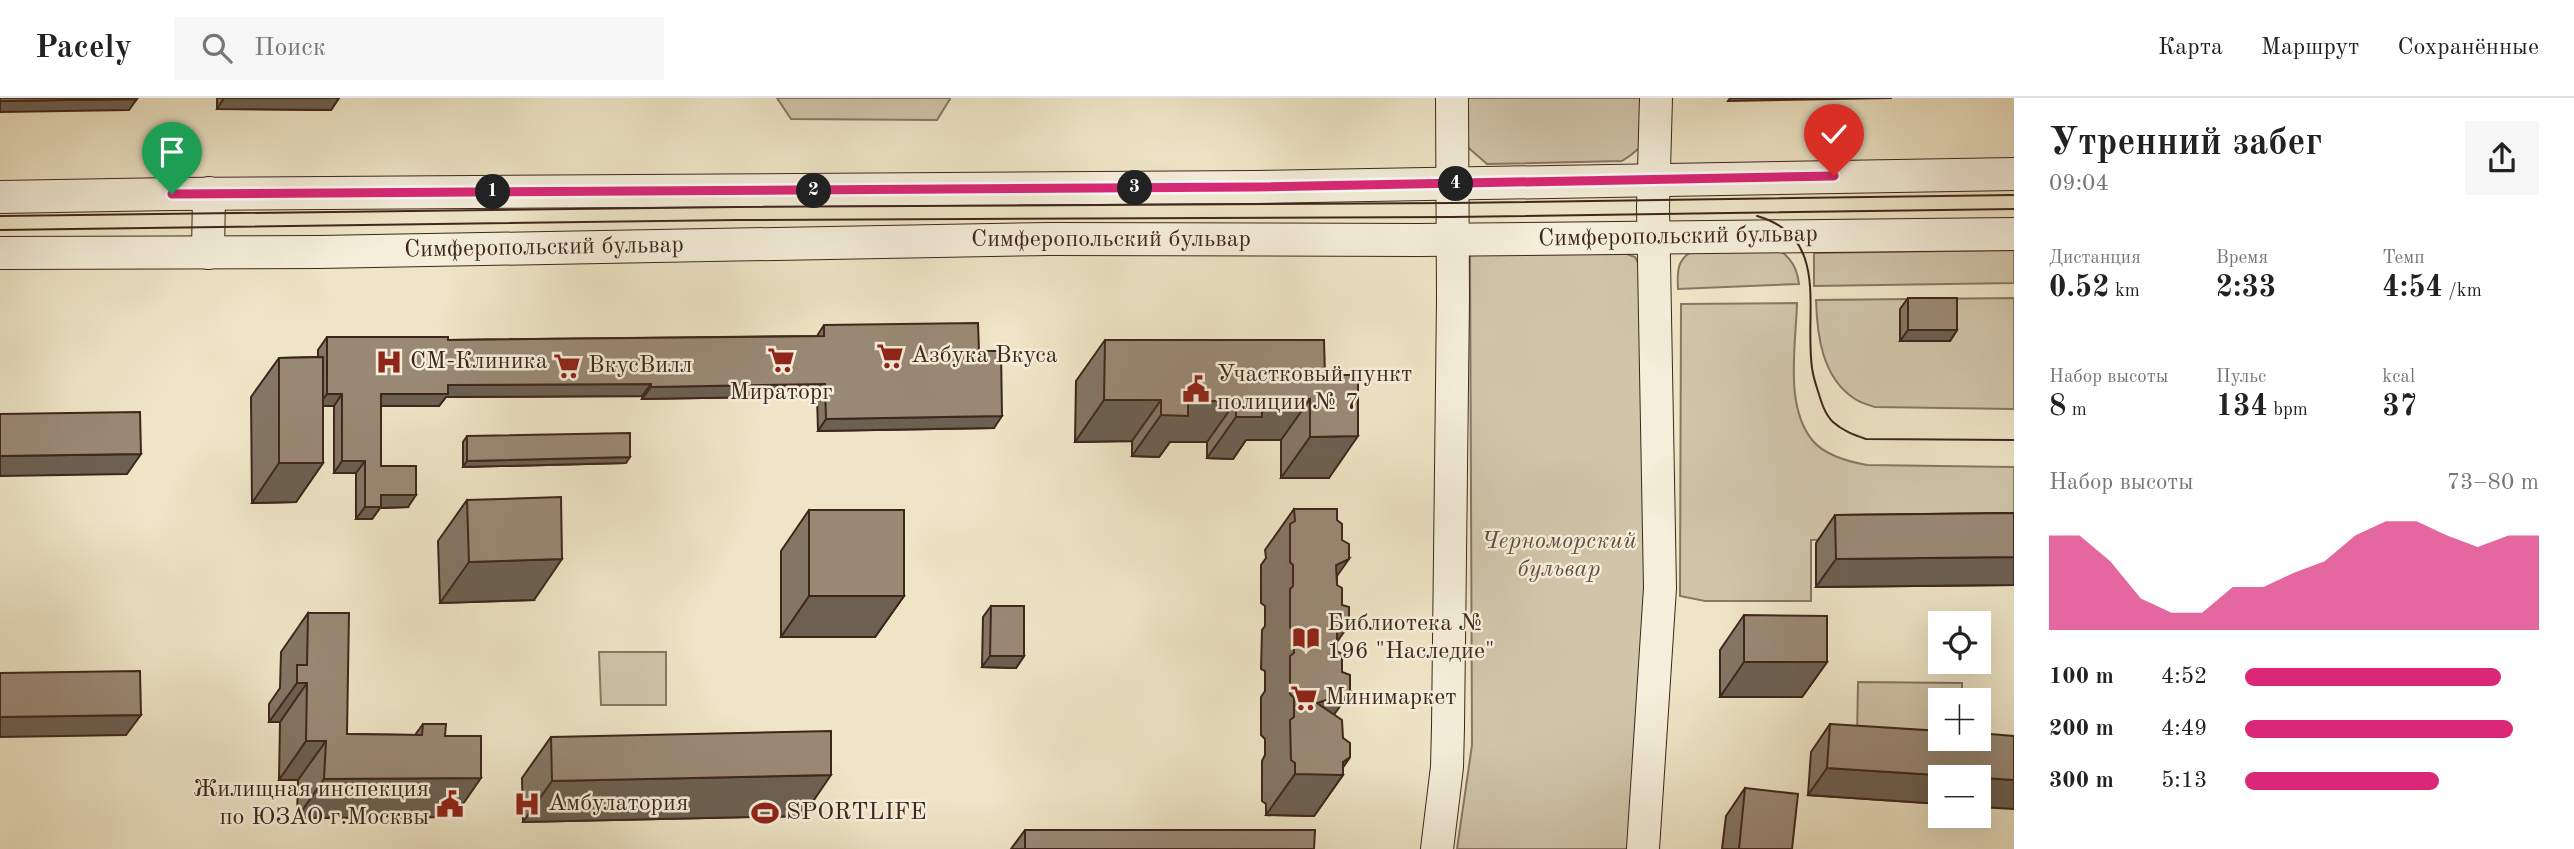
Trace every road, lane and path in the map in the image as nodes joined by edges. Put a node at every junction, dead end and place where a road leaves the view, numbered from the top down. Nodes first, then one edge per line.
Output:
1 (1452, 98) edge
2 (1656, 98) edge
3 (2014, 174) edge
4 (1654, 179) junction
5 (1453, 184) junction
6 (209, 193) junction
7 (0, 197) edge
8 (2014, 234) edge
9 (1654, 237) junction
10 (1452, 239) junction
11 (0, 253) edge
12 (208, 253) junction
13 (1437, 849) edge
14 (1643, 849) edge

1 - 5 main road
2 - 4 main road
3 - 4 main road, Симферопольский бульвар
4 - 5 main road, Симферопольский бульвар
4 - 9 main road
5 - 6 main road, Симферопольский бульвар
5 - 10 main road
6 - 7 main road, Симферопольский бульвар
6 - 12 main road
8 - 9 main road, Симферопольский бульвар
9 - 10 main road, Симферопольский бульвар
9 - 14 main road
10 - 12 main road, Симферопольский бульвар
10 - 13 main road
11 - 12 main road, Симферопольский бульвар

